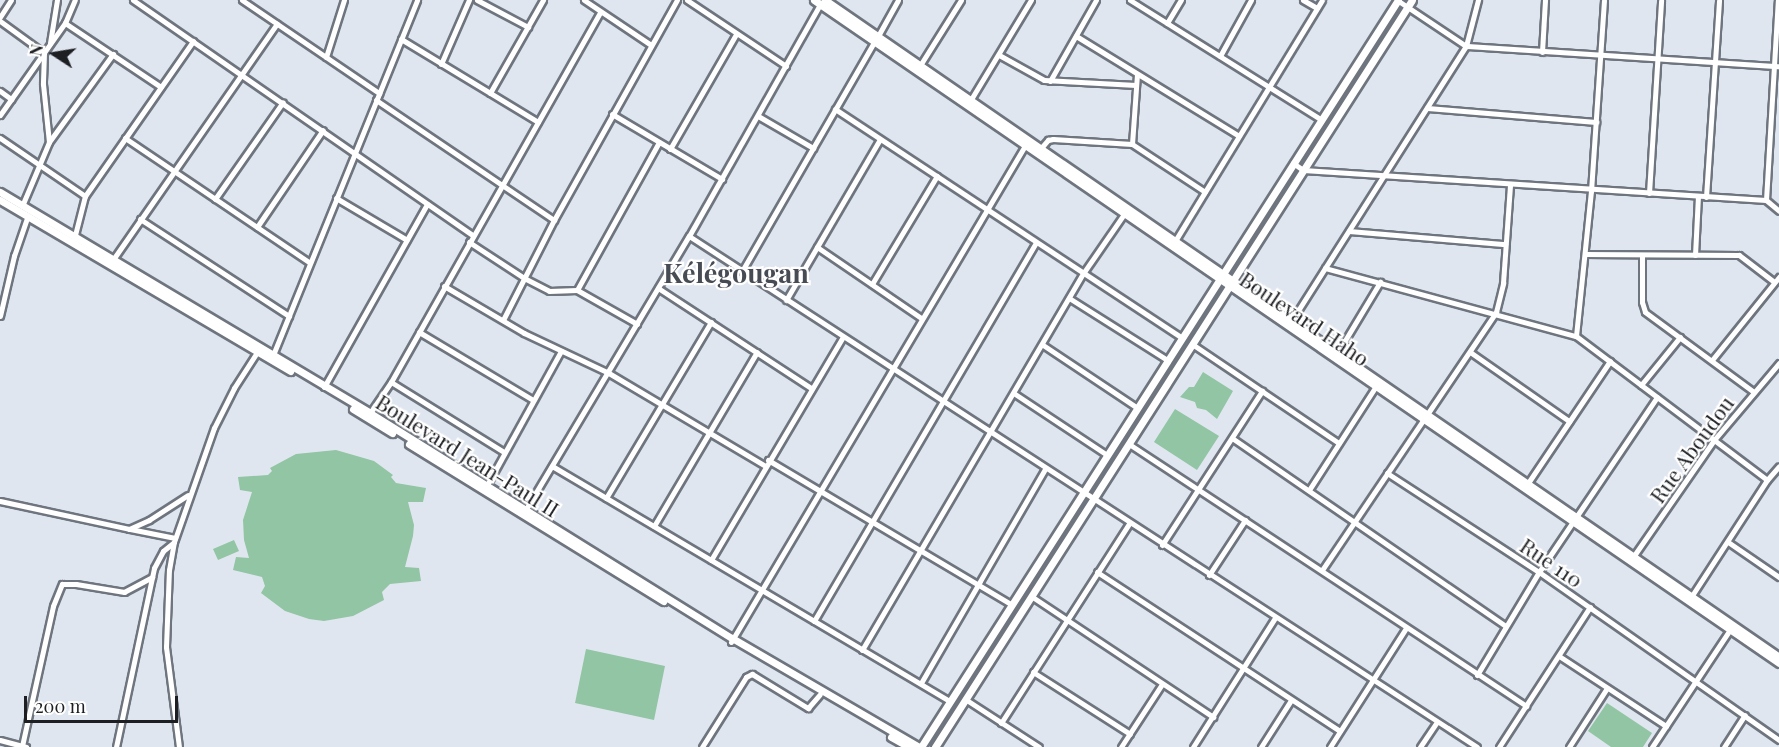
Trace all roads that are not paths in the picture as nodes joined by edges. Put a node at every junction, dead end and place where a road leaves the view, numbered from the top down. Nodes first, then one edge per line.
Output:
1 (11, 0) edge
2 (57, 0) edge
3 (75, 0) edge
4 (133, 0) edge
5 (242, 0) edge
6 (417, 0) edge
7 (469, 0) edge
8 (477, 0) edge
9 (543, 0) edge
10 (584, 0) edge
11 (677, 0) edge
12 (687, 0) edge
13 (898, 0) edge
14 (962, 0) edge
15 (1030, 0) edge
16 (1096, 0) edge
17 (1130, 0) edge
18 (1181, 0) edge
19 (1251, 0) edge
20 (1303, 0) edge
21 (1323, 0) edge
22 (1397, 0) edge
23 (1412, 0) edge
24 (1478, 0) edge
25 (1545, 0) edge
26 (1604, 0) edge
27 (1661, 0) edge
28 (1719, 0) edge
29 (1778, 0) edge
30 (343, 1) edge
31 (820, 1) edge
32 (1408, 7) junction
33 (1317, 8) junction
34 (600, 12) junction
35 (0, 19) edge
36 (65, 23) junction
37 (1167, 23) junction
38 (277, 24) junction
39 (528, 27) junction
40 (736, 33) junction
41 (1076, 36) junction
42 (401, 39) junction
43 (876, 39) junction
44 (193, 41) junction
45 (50, 44) junction
46 (651, 45) junction
47 (1466, 46) junction
48 (1542, 52) junction
49 (44, 53) junction
50 (112, 54) junction
51 (999, 55) junction
52 (1601, 55) junction
53 (1220, 56) junction
54 (326, 57) junction
55 (1657, 58) junction
56 (1714, 62) junction
57 (441, 64) junction
58 (786, 66) junction
59 (1777, 66) edge
60 (917, 68) junction
61 (241, 74) junction
62 (1137, 75) junction
63 (1050, 81) junction
64 (1136, 86) junction
65 (160, 87) junction
66 (1269, 87) junction
67 (0, 92) edge
68 (490, 93) junction
69 (377, 97) junction
70 (11, 99) junction
71 (283, 102) junction
72 (969, 103) junction
73 (1427, 108) junction
74 (835, 109) junction
75 (612, 114) junction
76 (0, 115) edge
77 (758, 116) junction
78 (1322, 120) junction
79 (538, 122) junction
80 (1596, 122) junction
81 (323, 130) junction
82 (1239, 136) junction
83 (0, 138) edge
84 (125, 138) junction
85 (880, 139) junction
86 (49, 142) junction
87 (659, 142) junction
88 (1027, 142) junction
89 (1132, 144) junction
90 (813, 148) junction
91 (1041, 148) junction
92 (670, 149) junction
93 (355, 152) junction
94 (1293, 163) junction
95 (38, 165) junction
96 (1303, 170) junction
97 (174, 171) junction
98 (937, 176) junction
99 (1384, 176) junction
100 (722, 179) junction
101 (502, 183) junction
102 (1510, 185) junction
103 (1591, 190) junction
104 (0, 192) edge
105 (1205, 192) junction
106 (1649, 193) junction
107 (85, 196) junction
108 (1698, 196) junction
109 (1706, 197) junction
110 (336, 198) junction
111 (215, 199) junction
112 (0, 200) edge
113 (1766, 200) junction
114 (427, 204) junction
115 (22, 206) junction
116 (986, 209) junction
117 (1779, 211) edge
118 (1124, 214) junction
119 (27, 218) junction
120 (140, 219) junction
121 (554, 219) junction
122 (257, 227) junction
123 (1349, 231) junction
124 (473, 235) junction
125 (689, 236) junction
126 (74, 239) junction
127 (407, 240) junction
128 (1175, 241) junction
129 (1036, 242) junction
130 (469, 243) junction
131 (1505, 244) junction
132 (817, 247) junction
133 (1585, 254) junction
134 (1642, 255) junction
135 (1695, 255) junction
136 (112, 261) junction
137 (310, 263) junction
138 (1325, 268) junction
139 (742, 271) junction
140 (1084, 272) junction
141 (1221, 276) junction
142 (1779, 277) edge
143 (524, 278) junction
144 (1380, 282) junction
145 (1774, 282) junction
146 (1232, 283) junction
147 (872, 284) junction
148 (444, 286) junction
149 (658, 288) junction
150 (577, 290) junction
151 (1069, 298) junction
152 (786, 300) junction
153 (1496, 312) junction
154 (0, 316) edge
155 (289, 316) junction
156 (921, 318) junction
157 (503, 320) junction
158 (1292, 320) junction
159 (711, 322) junction
160 (637, 324) junction
161 (419, 332) junction
162 (1576, 336) junction
163 (843, 337) junction
164 (1680, 337) junction
165 (1182, 338) junction
166 (1192, 344) junction
167 (1043, 345) junction
168 (258, 350) junction
169 (561, 351) junction
170 (757, 352) junction
171 (1338, 352) junction
172 (1470, 352) junction
173 (273, 355) junction
174 (1167, 360) junction
175 (1712, 360) junction
176 (1610, 361) junction
177 (1779, 363) edge
178 (893, 369) junction
179 (607, 372) junction
180 (391, 382) junction
181 (1641, 385) junction
182 (1376, 386) junction
183 (324, 387) junction
184 (811, 388) junction
185 (1262, 391) junction
186 (1754, 392) junction
187 (1015, 394) junction
188 (1658, 397) junction
189 (532, 400) junction
190 (942, 401) junction
191 (661, 405) junction
192 (1136, 407) junction
193 (370, 413) junction
194 (1425, 416) junction
195 (1569, 421) junction
196 (709, 433) junction
197 (991, 433) junction
198 (1233, 438) junction
199 (1714, 440) junction
200 (1339, 443) junction
201 (1128, 444) junction
202 (504, 452) junction
203 (1107, 455) junction
204 (768, 460) junction
205 (552, 466) junction
206 (765, 466) junction
207 (1779, 466) edge
208 (1045, 469) junction
209 (1387, 472) junction
210 (1767, 480) junction
211 (1528, 483) junction
212 (487, 485) junction
213 (1309, 490) junction
214 (1198, 491) junction
215 (821, 492) junction
216 (1083, 493) junction
217 (188, 495) junction
218 (606, 498) junction
219 (1093, 500) junction
220 (0, 501) edge
221 (526, 510) junction
222 (1245, 520) junction
223 (1355, 521) junction
224 (1576, 521) junction
225 (872, 522) junction
226 (1129, 524) junction
227 (654, 526) junction
228 (129, 529) junction
229 (174, 540) junction
230 (1728, 542) junction
231 (1162, 545) junction
232 (920, 552) junction
233 (1634, 557) junction
234 (711, 560) junction
235 (1322, 570) junction
236 (1098, 572) junction
237 (1539, 573) junction
238 (1778, 574) edge
239 (1209, 575) junction
240 (152, 577) junction
241 (979, 585) junction
242 (763, 592) junction
243 (1031, 596) junction
244 (1691, 597) junction
245 (1011, 604) junction
246 (1590, 607) junction
247 (1275, 618) junction
248 (1066, 620) junction
249 (814, 621) junction
250 (1506, 626) junction
251 (1731, 627) junction
252 (1406, 628) junction
253 (732, 640) junction
254 (862, 650) junction
255 (1559, 656) junction
256 (1779, 657) edge
257 (1779, 663) edge
258 (1243, 669) junction
259 (1033, 672) junction
260 (1477, 675) junction
261 (1373, 681) junction
262 (1697, 681) junction
263 (921, 683) junction
264 (1162, 684) junction
265 (1607, 688) junction
266 (820, 694) junction
267 (965, 699) junction
268 (1291, 700) junction
269 (950, 701) junction
270 (1526, 706) junction
271 (1745, 715) junction
272 (1213, 717) junction
273 (1437, 722) junction
274 (1000, 723) junction
275 (1666, 726) junction
276 (1340, 731) junction
277 (1130, 734) junction
278 (0, 740) edge
279 (1779, 740) edge
280 (24, 746) edge
281 (914, 746) edge
282 (116, 747) edge
283 (180, 747) edge
284 (702, 747) edge
285 (935, 747) edge
286 (1039, 747) edge
287 (1121, 747) edge
288 (1194, 747) edge
289 (1261, 747) edge
290 (1330, 747) edge
291 (1420, 747) edge
292 (1477, 747) edge
293 (1499, 747) edge
294 (1569, 747) edge
295 (1652, 747) edge
296 (1724, 747) edge

1 - 35 street
2 - 45 street
3 - 36 street
4 - 44 street
5 - 38 street
6 - 42 street
7 - 57 street
8 - 39 street
9 - 39 street
10 - 34 street
11 - 46 street
12 - 40 street
13 - 43 street
14 - 60 street
15 - 51 street
16 - 41 street
17 - 37 street
18 - 37 street
19 - 53 street
20 - 33 street
21 - 33 street
22 - 32 street
22 - 78 main road
23 - 32 main road
24 - 47 street
25 - 48 street
26 - 52 street
27 - 55 street
28 - 56 street
29 - 59 street
30 - 54 street
31 - 43 main road, Boulevard Haho
31 - 58 street
32 - 47 street
32 - 96 main road
33 - 66 street
34 - 46 street
34 - 79 street
35 - 49 street
36 - 45 street
36 - 50 street
37 - 53 street
38 - 54 street
38 - 61 street
39 - 68 street
40 - 58 street
40 - 92 street
41 - 62 street
41 - 63 street
42 - 57 street
42 - 69 street
43 - 60 main road, Boulevard Haho
43 - 74 street
44 - 61 street
44 - 65 street
45 - 49 street
46 - 75 street
47 - 48 street
47 - 73 street
48 - 52 street
49 - 70 street
49 - 86 street
50 - 65 street
50 - 86 street
51 - 63 street
51 - 72 street
52 - 55 street
52 - 80 street
53 - 66 street
54 - 69 street
55 - 56 street
55 - 106 street
56 - 59 street
56 - 109 street
57 - 68 street
58 - 77 street
59 - 113 street
60 - 72 main road, Boulevard Haho
61 - 71 street
61 - 97 street
62 - 64 street
62 - 82 street
63 - 64 street
64 - 89 street
65 - 84 street
66 - 78 street
66 - 82 street
67 - 70 street
68 - 79 street
69 - 93 street
69 - 101 street
70 - 76 street
71 - 81 street
71 - 111 street
72 - 88 main road, Boulevard Haho
73 - 80 street
73 - 99 street
74 - 85 street
74 - 90 street
75 - 87 street
75 - 121 street
77 - 90 street
77 - 100 street
78 - 94 main road
79 - 101 street
80 - 103 street
81 - 93 street
81 - 122 street
82 - 105 street
83 - 95 street
84 - 97 street
84 - 107 street
85 - 98 street
85 - 132 street
86 - 95 street
87 - 92 street
87 - 150 street
88 - 91 main road, Boulevard Haho
88 - 116 street
88 - 118 main road, Boulevard Haho
89 - 91 street
89 - 105 street
90 - 139 street
91 - 128 main road, Boulevard Haho
92 - 100 street
93 - 110 street
93 - 114 street
94 - 96 street
94 - 141 main road
95 - 107 street
95 - 115 street
96 - 99 street
96 - 146 main road
97 - 111 street
97 - 120 street
98 - 116 street
98 - 147 street
99 - 102 street
99 - 123 street
100 - 125 street
101 - 121 street
101 - 124 street
102 - 103 street
102 - 131 street
103 - 106 street
103 - 133 street
104 - 115 main road, Boulevard Jean-Paul II
105 - 128 street
106 - 108 street
107 - 126 street
108 - 109 street
108 - 135 street
109 - 113 street
110 - 127 street
110 - 137 street
111 - 122 street
112 - 119 main road, Boulevard Jean-Paul II
113 - 117 street
114 - 124 street
114 - 127 street
115 - 126 main road, Boulevard Jean-Paul II
116 - 129 street
116 - 156 street
118 - 140 street
118 - 141 main road, Boulevard Haho
119 - 154 street
119 - 168 main road, Boulevard Jean-Paul II
120 - 136 street
120 - 155 street
121 - 143 street
122 - 137 street
123 - 131 street
123 - 138 street
124 - 130 street
125 - 139 street
125 - 149 street
126 - 136 main road, Boulevard Jean-Paul II
127 - 183 street
128 - 141 main road, Boulevard Haho
129 - 140 street
129 - 190 street
130 - 143 street
130 - 148 street
131 - 153 street
132 - 147 street
132 - 152 street
133 - 134 street
133 - 162 street
134 - 135 street
134 - 164 street
135 - 145 street
136 - 168 main road, Boulevard Jean-Paul II
137 - 155 street
138 - 144 street
138 - 158 street
139 - 152 street
140 - 151 street
140 - 165 street
141 - 146 main road, Boulevard Haho
141 - 165 main road
142 - 145 street
143 - 150 street
143 - 157 street
144 - 153 street
144 - 171 street
145 - 175 street
146 - 158 main road, Boulevard Haho
146 - 166 main road
146 - 182 main road, Boulevard Haho
147 - 156 street
148 - 157 street
148 - 161 street
149 - 159 street
149 - 160 street
150 - 160 street
151 - 167 street
151 - 174 street
152 - 163 street
153 - 162 street
153 - 172 street
155 - 173 street
156 - 178 street
157 - 169 street
158 - 171 main road, Boulevard Haho
159 - 170 street
159 - 191 street
160 - 179 street
161 - 180 street
161 - 189 street
162 - 176 street
163 - 178 street
163 - 184 street
164 - 175 street
164 - 181 street
165 - 174 main road
166 - 185 street
166 - 201 main road
167 - 187 street
167 - 192 street
168 - 173 main road, Boulevard Jean-Paul II
168 - 217 street
168 - 253 main road, Boulevard Jean-Paul II
169 - 179 street
169 - 189 street
170 - 184 street
170 - 196 street
171 - 194 main road, Boulevard Haho
172 - 194 street
172 - 195 street
173 - 183 main road, Boulevard Jean-Paul II
174 - 192 main road
175 - 186 street
176 - 181 street
176 - 195 street
177 - 186 street, Rue Aboudou
178 - 190 street
178 - 215 street
179 - 191 street
179 - 205 street
180 - 193 street
180 - 202 street
181 - 188 street
182 - 194 main road, Boulevard Haho
182 - 200 street
183 - 193 main road, Boulevard Jean-Paul II
184 - 204 street
185 - 198 street
185 - 200 street
186 - 199 street, Rue Aboudou
187 - 197 street
187 - 203 street
188 - 199 street
188 - 224 street
189 - 202 street
190 - 197 street
190 - 225 street
191 - 196 street
191 - 218 street
192 - 203 main road
193 - 212 main road, Boulevard Jean-Paul II
194 - 209 street
194 - 211 main road, Boulevard Haho
194 - 224 main road, Boulevard Haho
195 - 211 street
196 - 206 street
196 - 227 street
197 - 208 street
197 - 232 street
198 - 213 street
198 - 214 street
199 - 210 street
199 - 233 street, Rue Aboudou
200 - 213 street
201 - 214 street
201 - 219 main road
202 - 212 street
203 - 216 main road
204 - 206 street
204 - 215 street
205 - 218 street
205 - 221 street
206 - 234 street
207 - 210 street
208 - 216 street
208 - 241 street
209 - 223 street
209 - 237 street, Rue 110
210 - 230 street
211 - 224 main road, Boulevard Haho
212 - 221 main road, Boulevard Jean-Paul II
213 - 223 street
214 - 222 street
214 - 231 street
215 - 225 street
215 - 242 street
216 - 219 street
216 - 245 main road
217 - 228 street
217 - 229 street
218 - 227 street
219 - 226 street
219 - 243 main road
220 - 228 street
221 - 253 main road, Boulevard Jean-Paul II
222 - 235 street
222 - 239 street
223 - 235 street
223 - 250 street
224 - 233 main road, Boulevard Haho
224 - 237 street
224 - 251 main road, Boulevard Haho
225 - 232 street
225 - 249 street
226 - 231 street
226 - 236 street
227 - 234 street
228 - 229 street
229 - 240 street
229 - 283 street
230 - 238 street
230 - 244 street
231 - 239 street
232 - 241 street
232 - 254 street
233 - 244 main road, Boulevard Haho
234 - 242 street
235 - 252 street
236 - 248 street
236 - 258 street
237 - 246 street, Rue 110
237 - 250 street
239 - 247 street
240 - 280 street
240 - 282 street
241 - 245 street
241 - 263 street
242 - 249 street
242 - 253 street
243 - 248 street
243 - 267 main road
244 - 251 main road, Boulevard Haho
245 - 269 main road
246 - 255 street
246 - 262 street, Rue 110
247 - 258 street
247 - 261 street
248 - 259 street
248 - 264 street
249 - 254 street
250 - 260 street
251 - 256 main road, Boulevard Haho
251 - 257 main road, Boulevard Haho
251 - 262 street
252 - 260 street
252 - 261 street
253 - 266 main road, Boulevard Jean-Paul II
253 - 281 main road, Boulevard Jean-Paul II
254 - 263 street
255 - 265 street
255 - 270 street
258 - 268 street
258 - 272 street
259 - 274 street
259 - 277 street
260 - 270 street
261 - 273 street
261 - 276 street
262 - 271 street, Rue 110
262 - 275 street
263 - 269 street
264 - 272 street
264 - 277 street
265 - 275 street
265 - 294 street
266 - 281 main road, Boulevard Jean-Paul II
266 - 284 street
267 - 274 street
267 - 285 main road
268 - 276 street
268 - 289 street
269 - 281 main road
270 - 293 street
271 - 279 street, Rue 110
271 - 296 street
272 - 288 street
273 - 291 street
273 - 292 street
274 - 286 street
275 - 295 street
276 - 290 street
277 - 287 street
278 - 280 street

